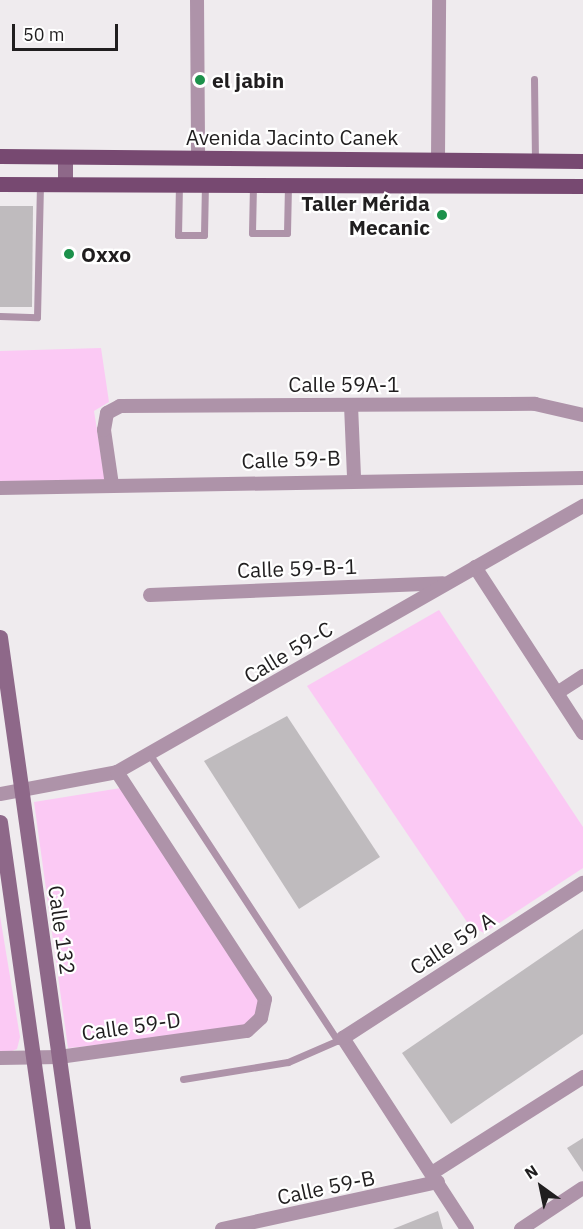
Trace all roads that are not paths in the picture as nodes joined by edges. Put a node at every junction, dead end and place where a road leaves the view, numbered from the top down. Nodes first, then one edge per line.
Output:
1 (197, 0) edge
2 (439, 0) edge
3 (534, 79) dead end
4 (0, 156) edge
5 (65, 157) junction
6 (198, 157) junction
7 (438, 159) junction
8 (535, 160) junction
9 (583, 161) edge
10 (0, 184) edge
11 (40, 184) junction
12 (65, 184) junction
13 (179, 184) junction
14 (205, 184) junction
15 (253, 185) junction
16 (288, 185) junction
17 (583, 186) edge
18 (0, 316) edge
19 (351, 405) junction
20 (583, 415) edge
21 (354, 478) junction
22 (583, 478) edge
23 (112, 485) junction
24 (0, 488) edge
25 (583, 506) edge
26 (475, 567) junction
27 (446, 583) junction
28 (150, 595) dead end
29 (0, 637) edge
30 (583, 676) edge
31 (557, 693) junction
32 (583, 733) edge
33 (150, 755) junction
34 (117, 772) junction
35 (22, 791) junction
36 (0, 794) edge
37 (0, 822) edge
38 (583, 883) edge
39 (340, 1040) junction
40 (59, 1056) junction
41 (33, 1057) junction
42 (0, 1058) edge
43 (583, 1077) edge
44 (183, 1079) dead end
45 (435, 1178) junction
46 (583, 1188) edge
47 (57, 1229) edge
48 (83, 1229) edge
49 (222, 1229) edge
50 (227, 1229) edge
51 (467, 1229) edge
52 (521, 1229) edge

1 - 6 street
2 - 7 street
3 - 8 lane
4 - 5 main road, Avenida Jacinto Canek
5 - 6 main road, Avenida Jacinto Canek
5 - 12 street
6 - 7 main road, Avenida Jacinto Canek
7 - 8 main road, Avenida Jacinto Canek
8 - 9 main road, Avenida Jacinto Canek
10 - 11 main road
11 - 12 main road
11 - 18 lane
12 - 13 main road
13 - 14 main road
13 - 14 lane
14 - 15 main road
15 - 16 main road
15 - 16 lane
16 - 17 main road
19 - 20 street, Calle 59A-1
19 - 21 street
19 - 23 street, Calle 59A-1
21 - 22 street, Calle 59-B
21 - 23 street, Calle 59-B
23 - 24 street, Calle 59-B
25 - 26 street, Calle 59-C
26 - 27 street, Calle 59-C
26 - 31 street
27 - 28 street, Calle 59-B-1
27 - 33 street, Calle 59-C
29 - 35 street, Calle 132
30 - 31 street
31 - 32 street
33 - 34 street, Calle 59-C
33 - 39 lane
34 - 35 street, Calle 59-C
34 - 40 street, Calle 59-D
35 - 36 street, Calle 59-C
35 - 40 street, Calle 132
37 - 41 street
38 - 39 street, Calle 59 A
39 - 44 lane
39 - 45 street
40 - 41 street, Calle 59-D
40 - 48 street, Calle 132
41 - 42 street, Calle 59-D
41 - 47 street
43 - 45 street, Calle 59-B
45 - 50 street, Calle 59-B
45 - 51 street
46 - 52 street
49 - 50 street, Calle 59-B

